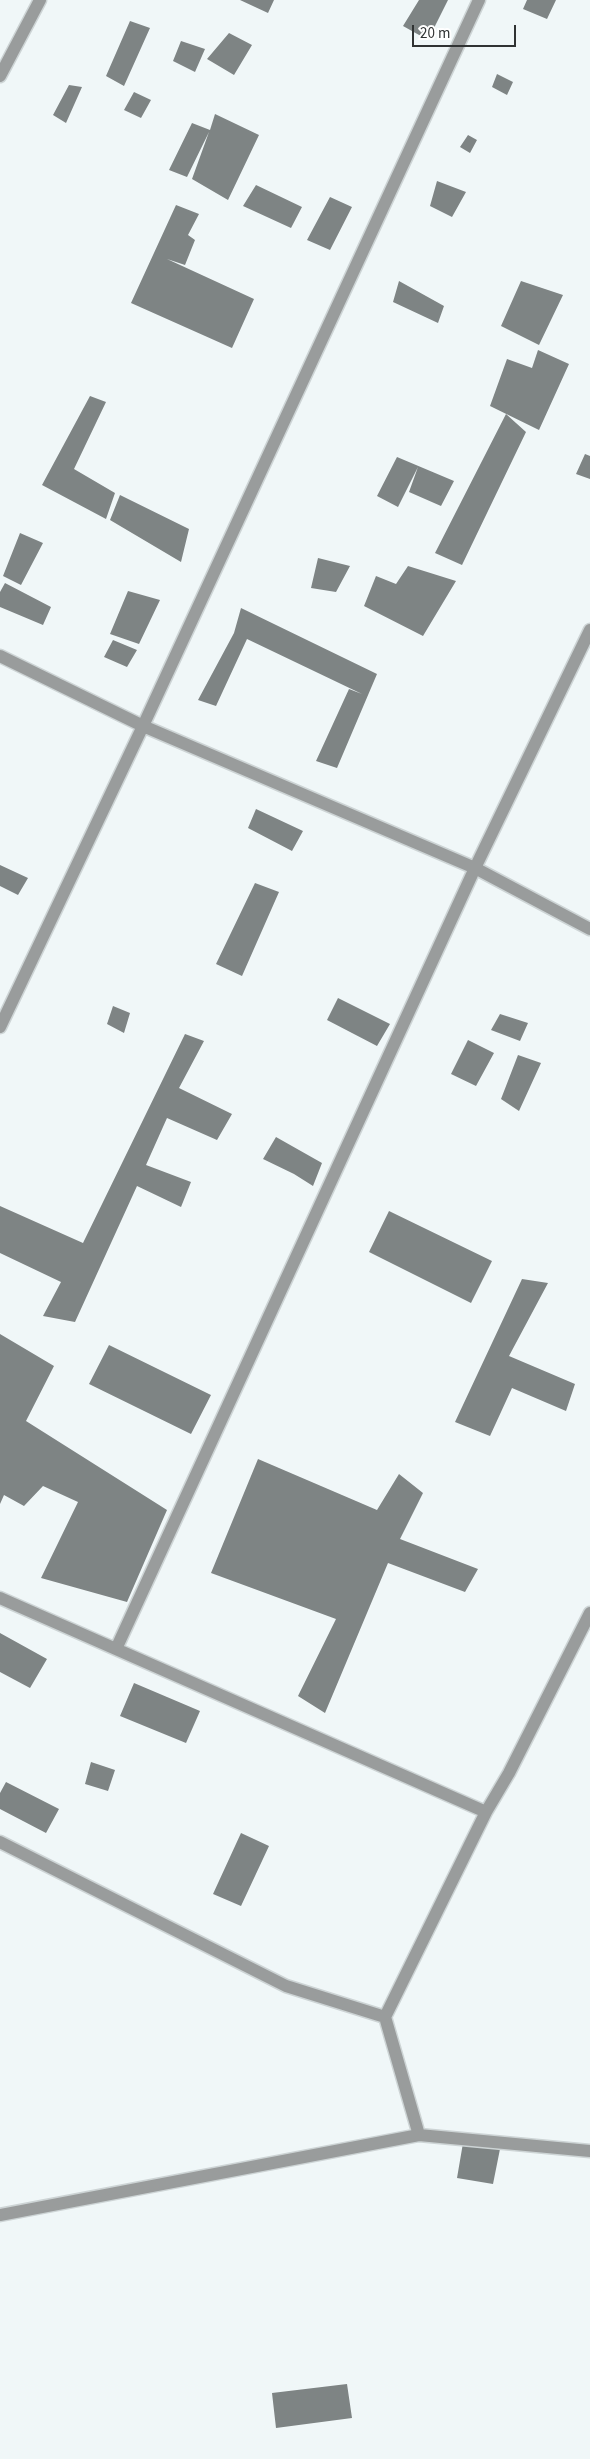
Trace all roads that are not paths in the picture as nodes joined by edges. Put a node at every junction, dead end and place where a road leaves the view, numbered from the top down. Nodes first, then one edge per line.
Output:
1 (40, 0) edge
2 (480, 0) edge
3 (0, 76) edge
4 (590, 630) edge
5 (0, 656) edge
6 (143, 726) junction
7 (476, 868) junction
8 (590, 929) edge
9 (0, 1028) edge
10 (0, 1598) edge
11 (590, 1613) edge
12 (116, 1649) junction
13 (486, 1812) junction
14 (0, 1842) edge
15 (385, 2017) junction
16 (418, 2135) junction
17 (590, 2151) edge
18 (0, 2215) edge

1 - 3 street
2 - 6 street
4 - 7 street
5 - 6 street
6 - 7 street
6 - 9 street
7 - 8 street
7 - 12 street
10 - 12 street
11 - 13 street
12 - 13 street
13 - 15 street
14 - 15 street
15 - 16 street
16 - 17 street
16 - 18 street

